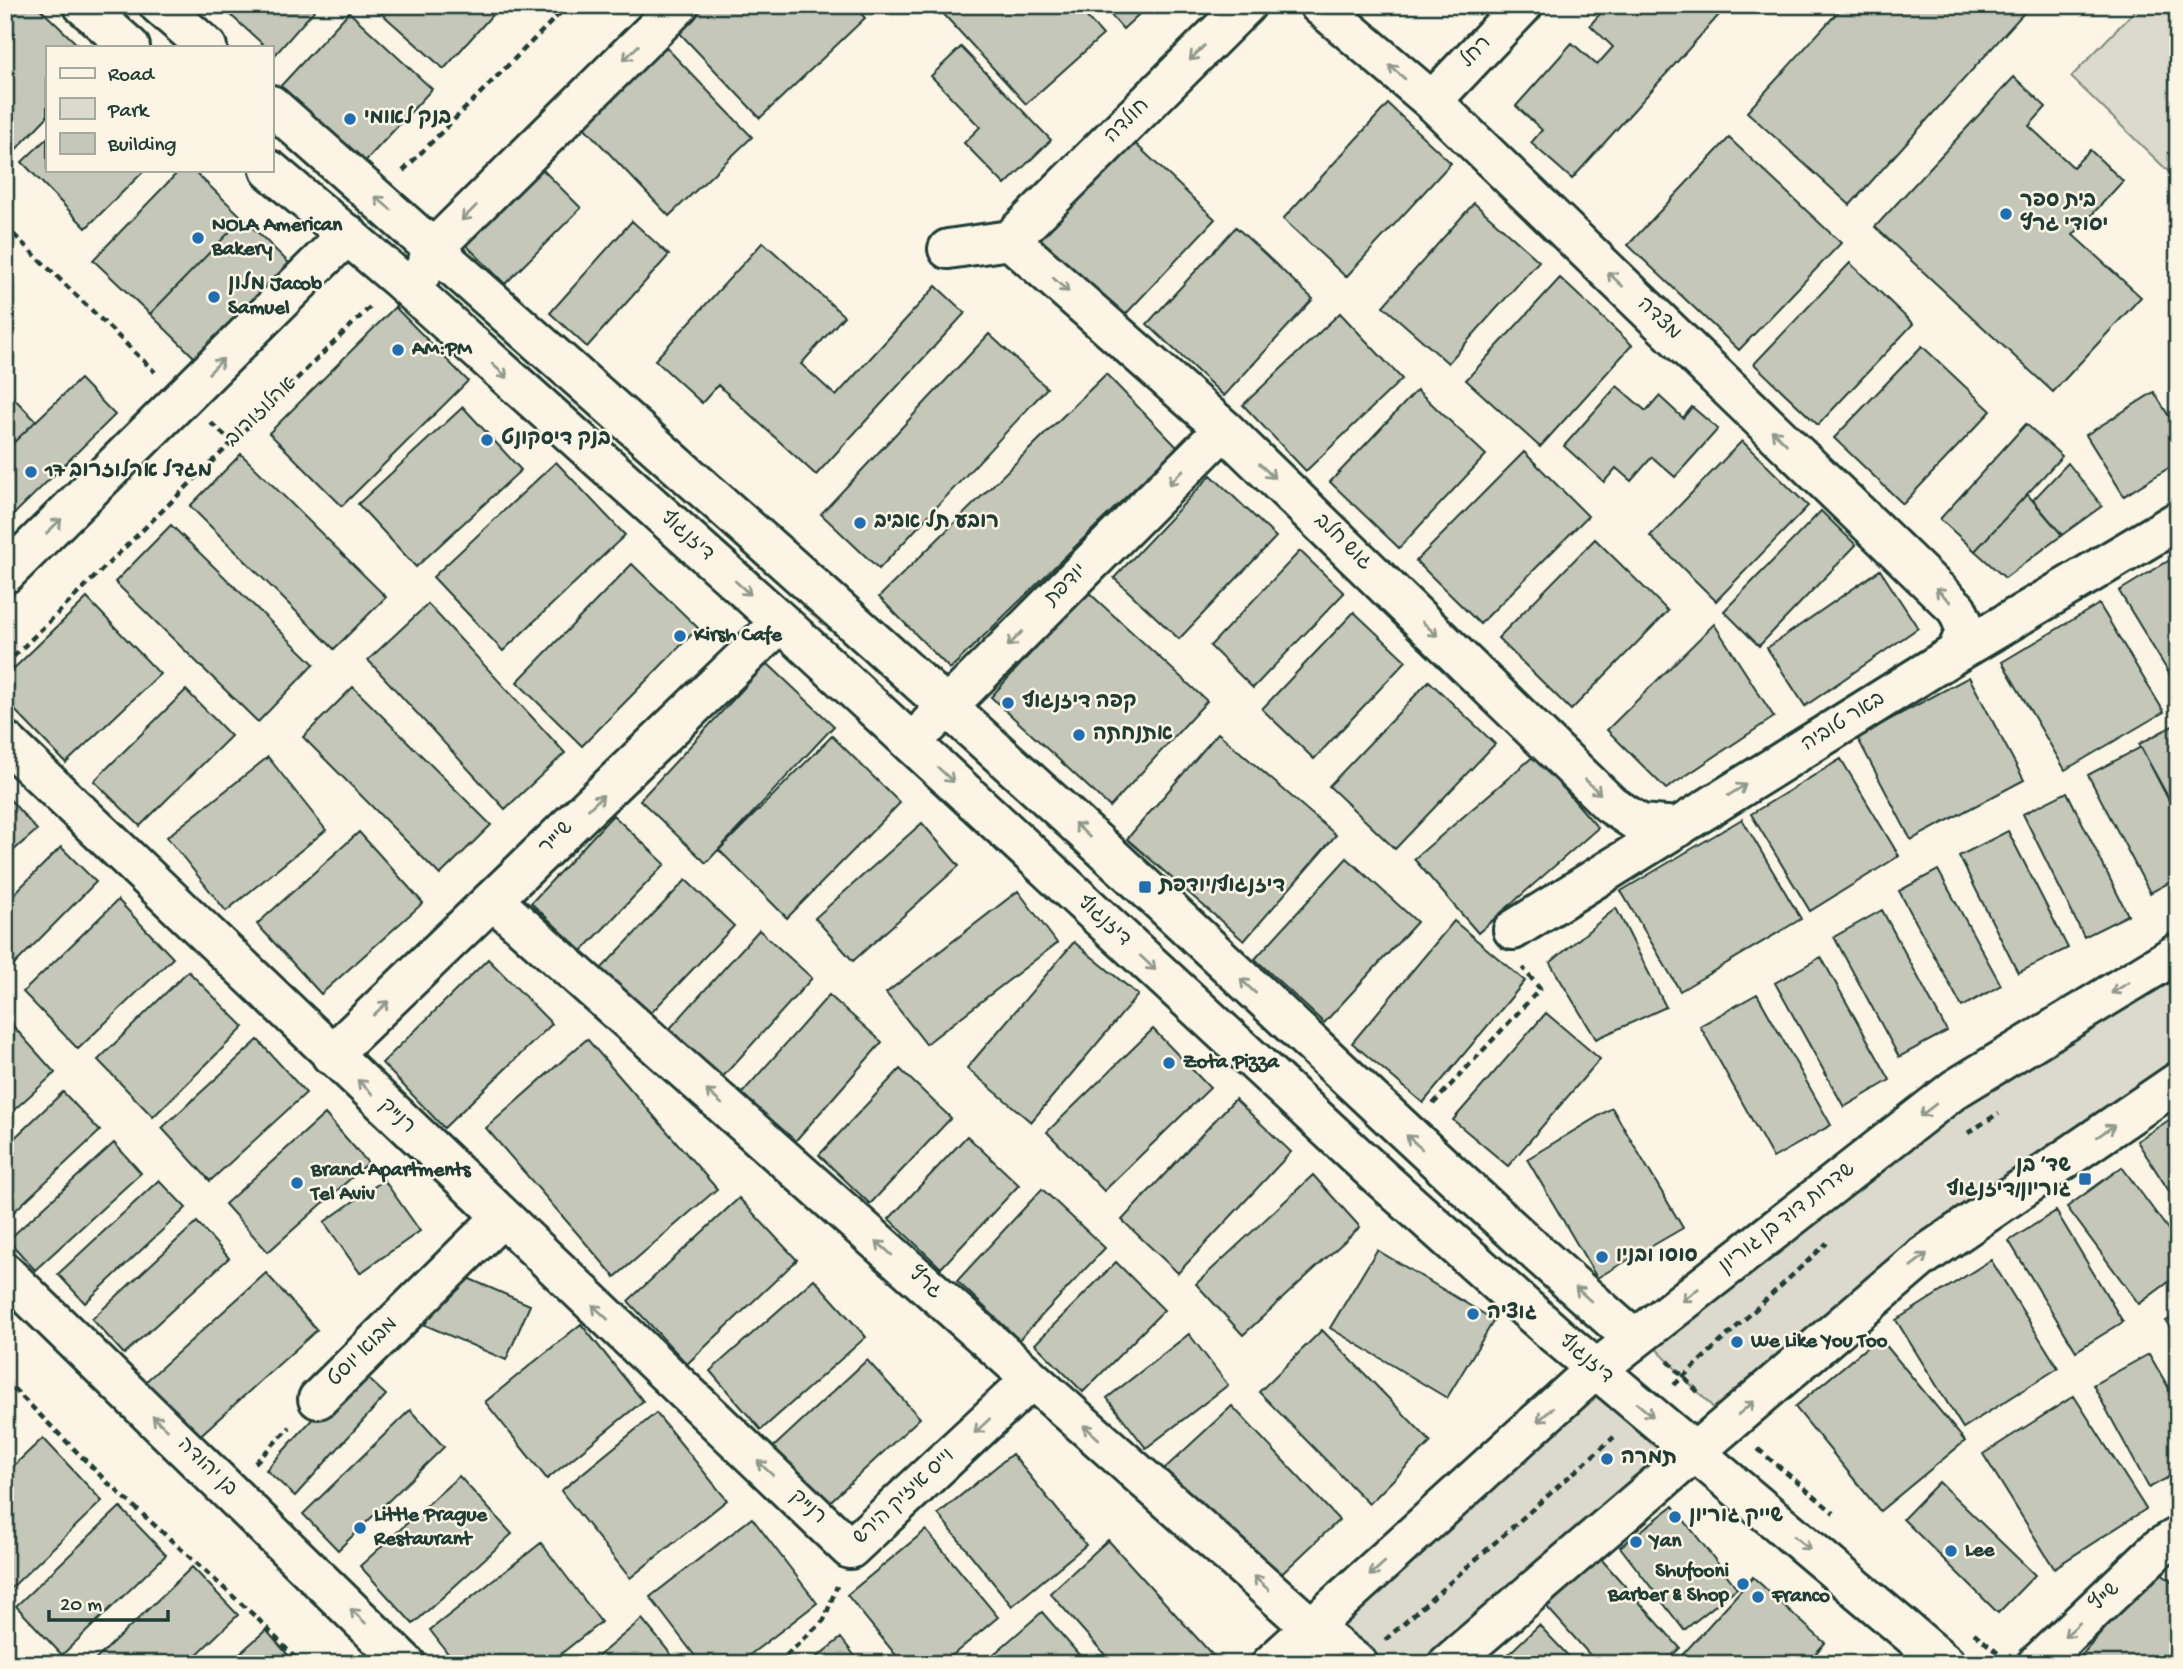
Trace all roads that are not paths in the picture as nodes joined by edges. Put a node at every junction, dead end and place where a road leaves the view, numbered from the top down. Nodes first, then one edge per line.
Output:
1 (83, 5) edge
2 (159, 5) edge
3 (680, 5) edge
4 (1246, 5) edge
5 (1319, 5) edge
6 (1523, 5) edge
7 (129, 46) edge
8 (206, 46) edge
9 (1432, 101) junction
10 (273, 107) edge
11 (272, 172) edge
12 (348, 234) junction
13 (1010, 240) junction
14 (435, 247) junction
15 (948, 248) dead end
16 (406, 285) junction
17 (1224, 429) junction
18 (2178, 521) edge
19 (5, 574) edge
20 (781, 622) junction
21 (1956, 653) junction
22 (947, 708) junction
23 (5, 741) edge
24 (911, 743) junction
25 (1679, 827) junction
26 (494, 901) junction
27 (1513, 930) road end
28 (2178, 953) edge
29 (331, 1055) junction
30 (2178, 1082) edge
31 (501, 1218) junction
32 (5, 1273) edge
33 (1637, 1336) junction
34 (1596, 1369) junction
35 (1032, 1379) junction
36 (318, 1399) road end
37 (1694, 1452) junction
38 (2178, 1537) edge
39 (850, 1549) joint
40 (1312, 1628) junction
41 (1369, 1655) edge
42 (406, 1664) edge
43 (1271, 1664) edge
44 (1448, 1664) edge
45 (1946, 1664) edge
46 (2037, 1664) edge

1 - 7 street
2 - 8 street
3 -> 14 street
4 -> 13 street, חולדה
9 -> 5 street, מצדה
6 - 9 street, רחל
21 -> 9 street, מצדה
14 -> 10 street
11 - 12 street, דיזנגוף
12 - 16 street, דיזנגוף
19 -> 12 street
13 - 15 street
13 -> 17 street, גוש חלב
14 - 16 street
14 - 22 street
16 -> 20 street, דיזנגוף
17 -> 22 street, יודפת
17 -> 25 street, גוש חלב
18 - 21 street, באר טוביה
20 - 24 street, דיזנגוף
26 -> 20 street, שי"ר
25 -> 21 street, באר טוביה
22 - 24 street, יודפת
33 -> 22 street
23 - 29 street, רנ"ק
24 -> 34 street, דיזנגוף
25 - 27 street, באר טוביה
29 -> 26 street, שי"ר
35 -> 26 street, גרץ
28 -> 33 street, שדרות דוד בן גוריון
31 -> 29 street, רנ"ק
37 -> 30 street
31 - 36 street, מבוא יוסט
39 -> 31 street, רנ"ק
42 -> 32 street, בן יהודה
33 - 34 street, שדרות דוד בן גוריון
34 -> 37 street, דיזנגוף
34 -> 40 street, שדרות דוד בן גוריון
35 -> 39 street, וייס איזיק הירש
40 -> 35 street, גרץ
37 - 44 street
37 -> 45 street, דיזנגוף
38 -> 46 street, ש"ץ
40 - 41 street, גרץ
40 - 43 street, שדרות דוד בן גוריון

